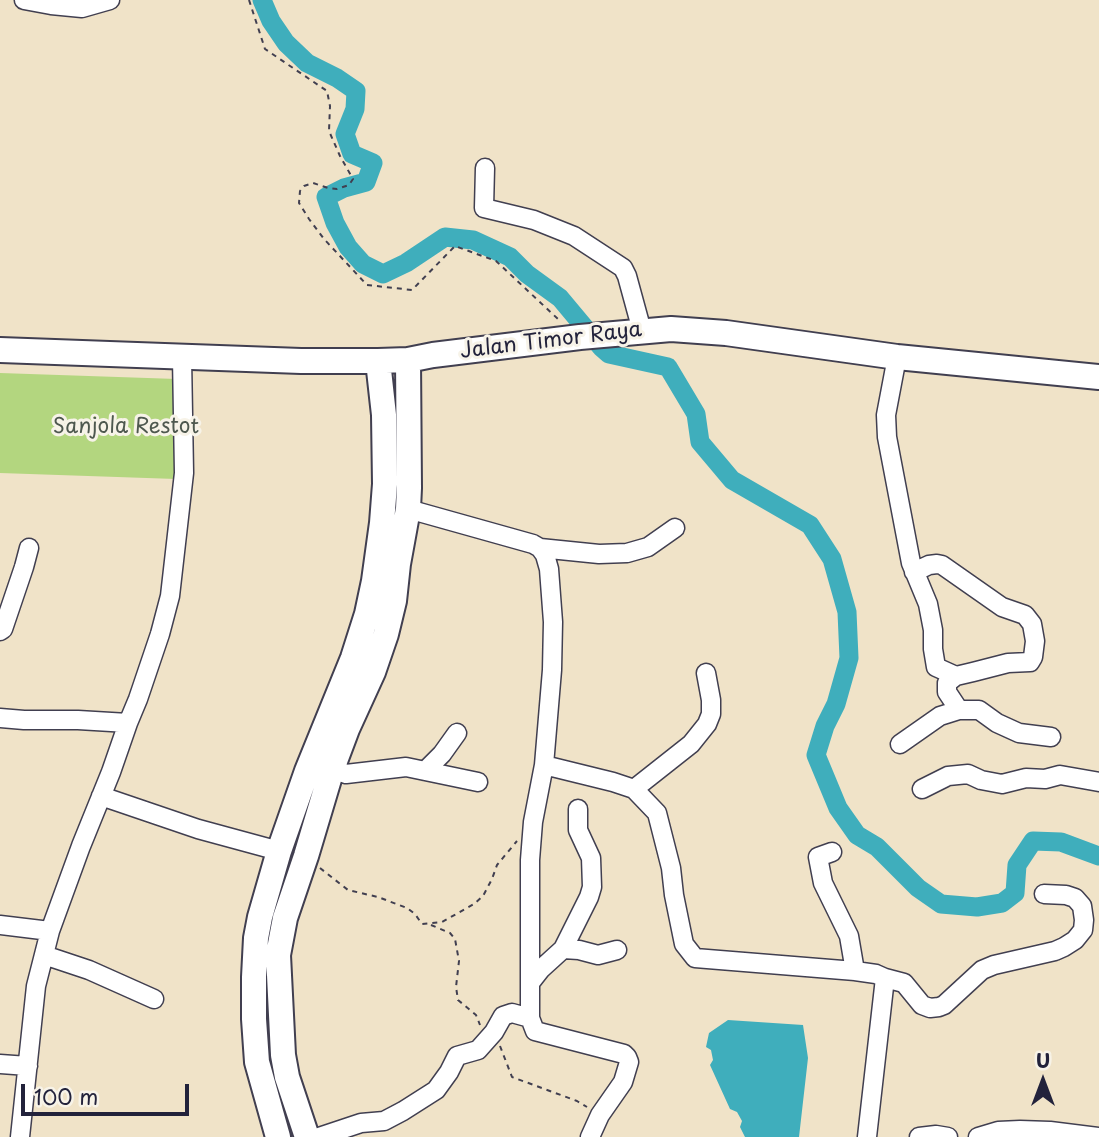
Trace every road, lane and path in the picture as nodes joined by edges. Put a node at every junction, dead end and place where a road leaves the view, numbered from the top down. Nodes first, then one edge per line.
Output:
1 (24, 0) edge
2 (110, 0) edge
3 (249, 0) edge
4 (485, 168) dead end
5 (642, 331) junction
6 (576, 337) junction
7 (0, 350) edge
8 (182, 357) junction
9 (898, 357) junction
10 (408, 360) junction
11 (378, 362) junction
12 (1099, 377) edge
13 (408, 509) junction
14 (676, 528) dead end
15 (29, 548) dead end
16 (540, 548) junction
17 (914, 572) junction
18 (0, 631) edge
19 (364, 662) junction
20 (706, 673) dead end
21 (956, 676) junction
22 (959, 710) junction
23 (0, 718) edge
24 (128, 723) junction
25 (457, 733) dead end
26 (1051, 737) dead end
27 (900, 744) dead end
28 (544, 765) junction
29 (332, 769) junction
30 (425, 771) junction
31 (478, 782) dead end
32 (1099, 782) edge
33 (634, 789) junction
34 (922, 789) dead end
35 (101, 796) junction
36 (578, 808) dead end
37 (533, 822) junction
38 (279, 851) junction
39 (832, 852) dead end
40 (306, 856) junction
41 (1044, 894) dead end
42 (0, 925) edge
43 (50, 931) junction
44 (563, 949) junction
45 (617, 950) dead end
46 (44, 955) junction
47 (855, 971) junction
48 (885, 978) junction
49 (530, 983) junction
50 (153, 999) dead end
51 (530, 1018) junction
52 (254, 1019) junction
53 (280, 1019) junction
54 (0, 1064) edge
55 (28, 1066) junction
56 (1099, 1136) edge
57 (20, 1137) edge
58 (278, 1137) edge
59 (307, 1137) edge
60 (319, 1137) edge
61 (590, 1137) edge
62 (867, 1137) edge
63 (919, 1137) edge
64 (947, 1137) edge
65 (978, 1137) edge

1 - 2 street
3 - 6 path
4 - 5 street
5 - 6 highway, Jalan Timor Raya
5 - 9 highway, Jalan Timor Raya
6 - 10 highway, Jalan Timor Raya
7 - 8 highway, Jalan Timor Raya
8 - 11 highway, Jalan Timor Raya
8 - 24 street
9 - 12 highway, Jalan Timor Raya
9 - 17 street
10 - 11 highway, Jalan Timor Raya
10 - 13 highway
11 - 19 highway
13 - 16 street
13 - 19 highway
14 - 16 street
15 - 18 street
16 - 28 street
17 - 21 street
17 - 21 street
19 - 29 highway
19 - 38 highway
20 - 33 street
21 - 22 street
22 - 26 street
22 - 27 street
23 - 24 street
24 - 35 street
25 - 30 street
28 - 33 street
28 - 37 street
29 - 30 street
29 - 40 highway
30 - 31 street
32 - 34 street
33 - 47 street
35 - 38 street
35 - 43 street
36 - 44 street
37 - 40 path
37 - 49 street
38 - 52 highway
39 - 47 street
40 - 53 highway
41 - 48 street
42 - 43 street
43 - 46 street
44 - 45 street
44 - 49 street
46 - 50 street
46 - 55 street
47 - 48 street
48 - 62 street
49 - 51 street
51 - 60 street
51 - 61 street
52 - 53 highway
52 - 58 highway
53 - 59 highway
54 - 55 street
55 - 57 street
56 - 65 street
63 - 64 street

